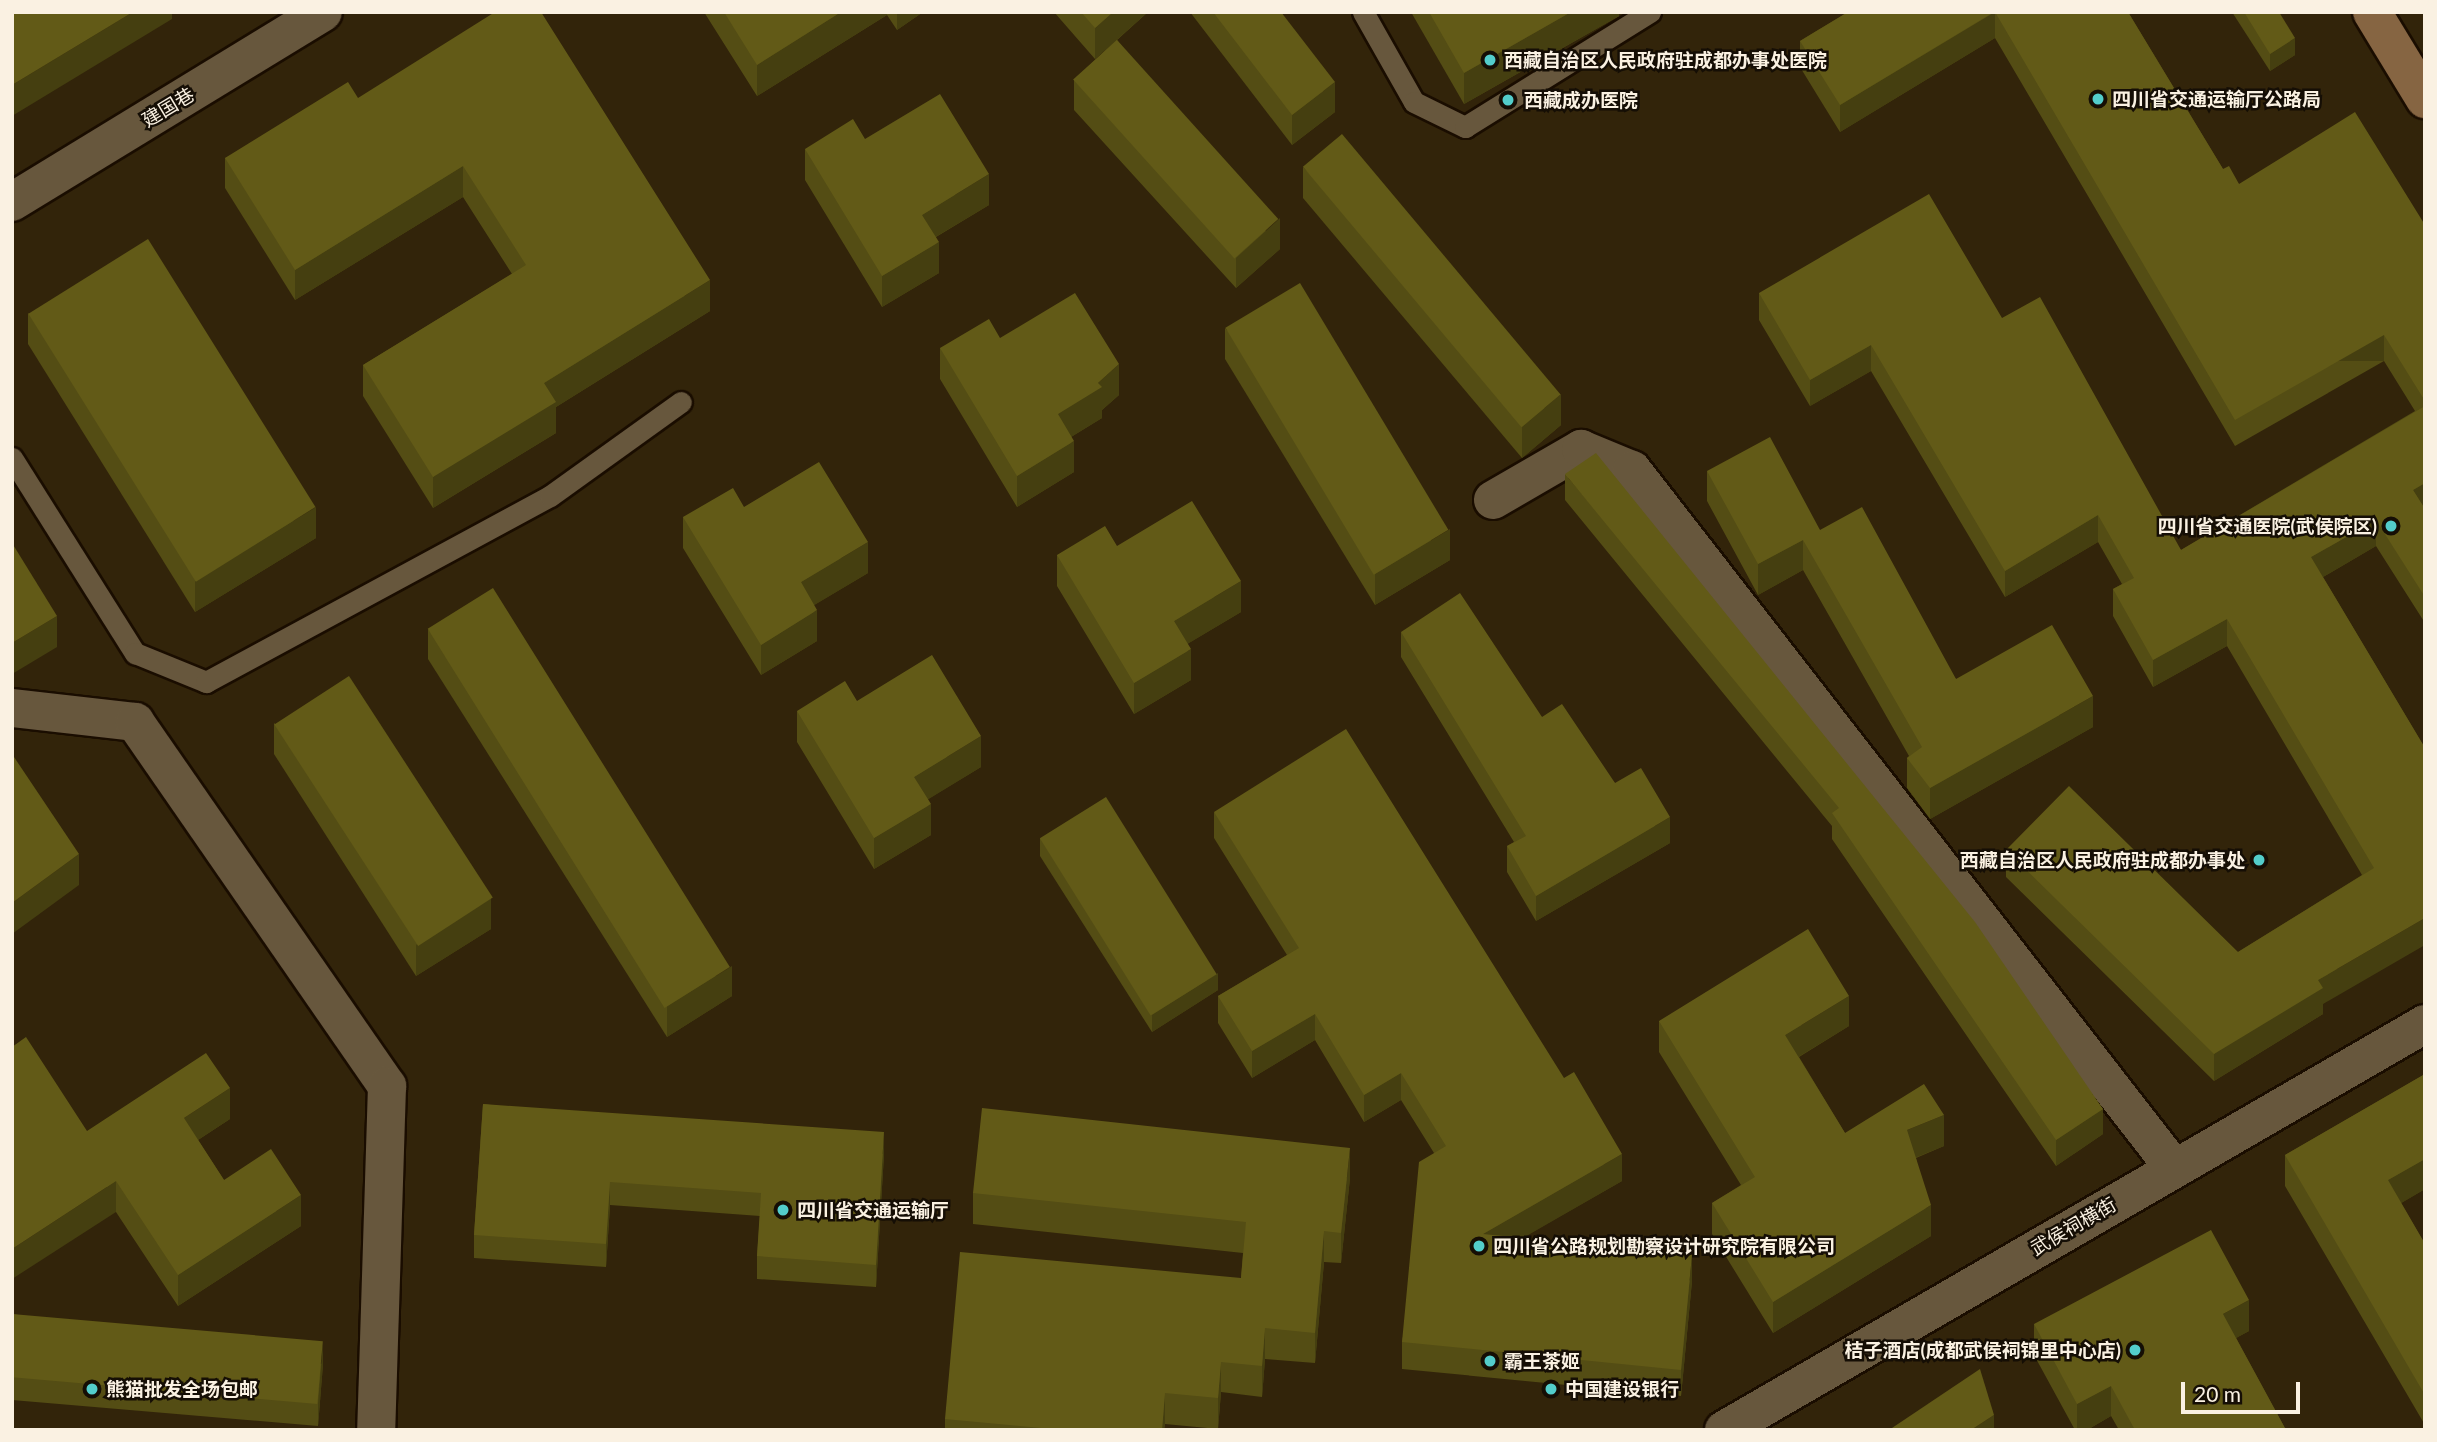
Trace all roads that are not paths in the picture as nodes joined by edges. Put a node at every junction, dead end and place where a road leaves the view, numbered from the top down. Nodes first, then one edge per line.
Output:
1 (323, 12) edge
2 (1363, 12) edge
3 (1650, 12) edge
4 (2372, 12) edge
5 (2425, 99) edge
6 (12, 202) edge
7 (681, 402) dead end
8 (12, 458) edge
9 (1493, 500) dead end
10 (12, 708) edge
11 (2425, 1024) edge
12 (2173, 1167) junction
13 (376, 1430) edge
14 (1724, 1430) edge

1 - 6 street, 建国巷
2 - 3 lane
4 - 5 street
7 - 8 lane
9 - 12 street
10 - 13 street
11 - 12 street, 武侯祠横街
12 - 14 street, 武侯祠横街

